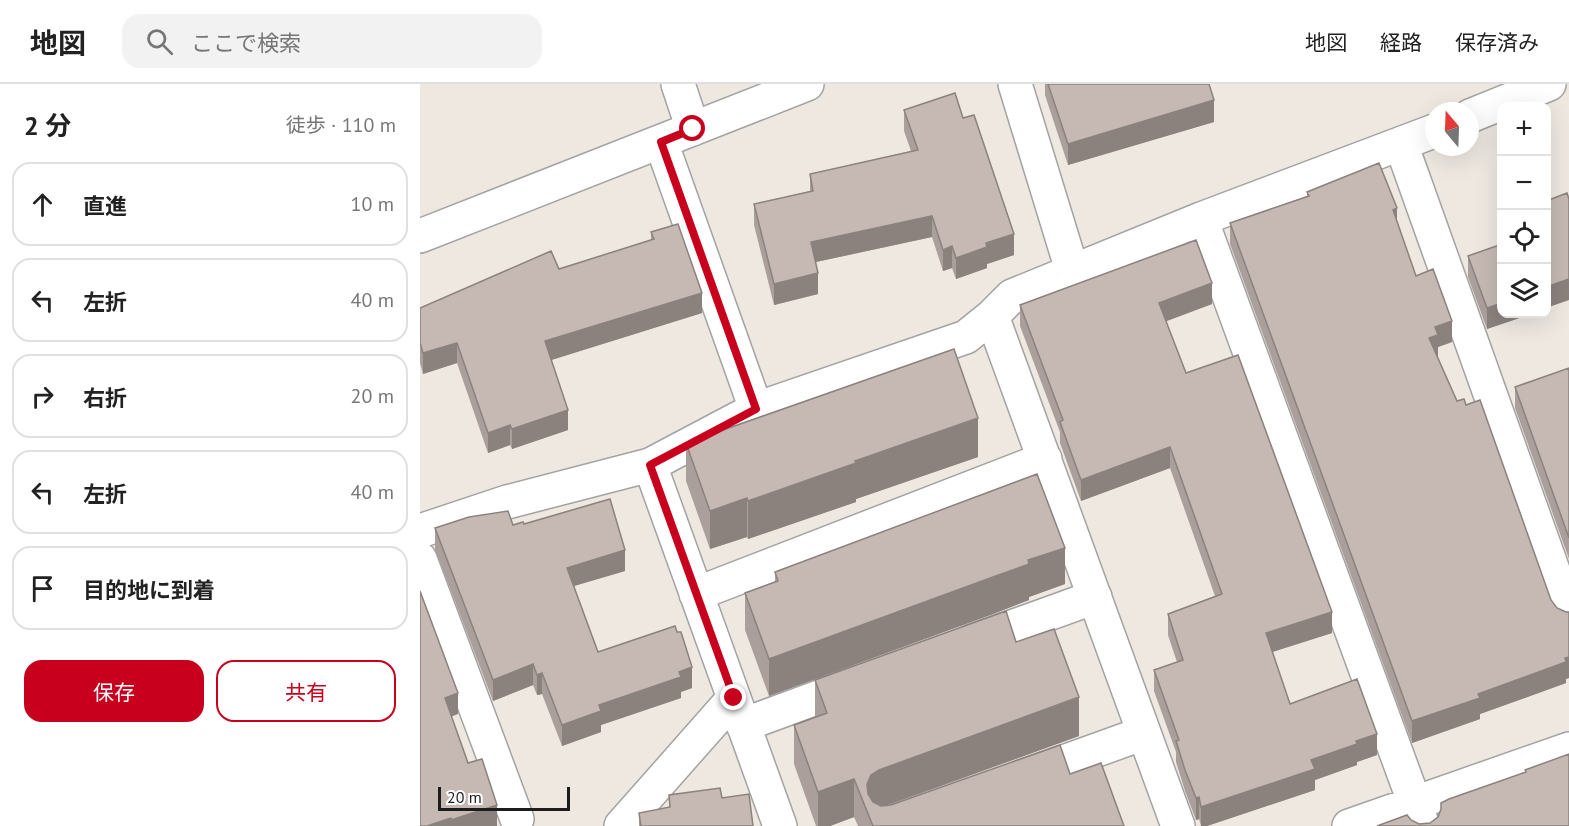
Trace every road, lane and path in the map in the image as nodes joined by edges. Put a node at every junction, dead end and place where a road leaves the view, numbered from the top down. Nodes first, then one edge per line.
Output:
1 (678, 84) edge
2 (807, 84) edge
3 (1015, 84) edge
4 (1549, 84) edge
5 (1479, 112) edge
6 (693, 129) junction
7 (1425, 135) edge
8 (661, 142) junction
9 (1401, 144) junction
10 (1201, 219) junction
11 (420, 236) edge
12 (1072, 270) junction
13 (992, 316) junction
14 (756, 409) junction
15 (1045, 459) junction
16 (650, 465) junction
17 (420, 531) edge
18 (420, 559) edge
19 (696, 594) junction
20 (1095, 597) junction
21 (1569, 615) edge
22 (941, 653) edge
23 (886, 673) edge
24 (738, 711) junction
25 (1144, 733) junction
26 (1569, 749) edge
27 (998, 785) edge
28 (1418, 815) edge
29 (517, 819) dead end
30 (621, 826) edge
31 (780, 826) edge
32 (1178, 826) edge
33 (1349, 826) edge

1 - 6 street
2 - 6 street
3 - 12 street
4 - 5 street
6 - 8 street
7 - 9 street
8 - 11 street
8 - 14 street
9 - 10 street
9 - 21 street
10 - 12 street
10 - 28 street
12 - 13 street
13 - 14 street
13 - 15 street
14 - 16 street
15 - 19 street
15 - 20 street
16 - 17 street
16 - 19 street
18 - 29 street
19 - 24 street
20 - 22 street
20 - 25 street
23 - 24 street
24 - 30 street
24 - 31 street
25 - 27 street
25 - 32 street
26 - 28 street
28 - 33 street

